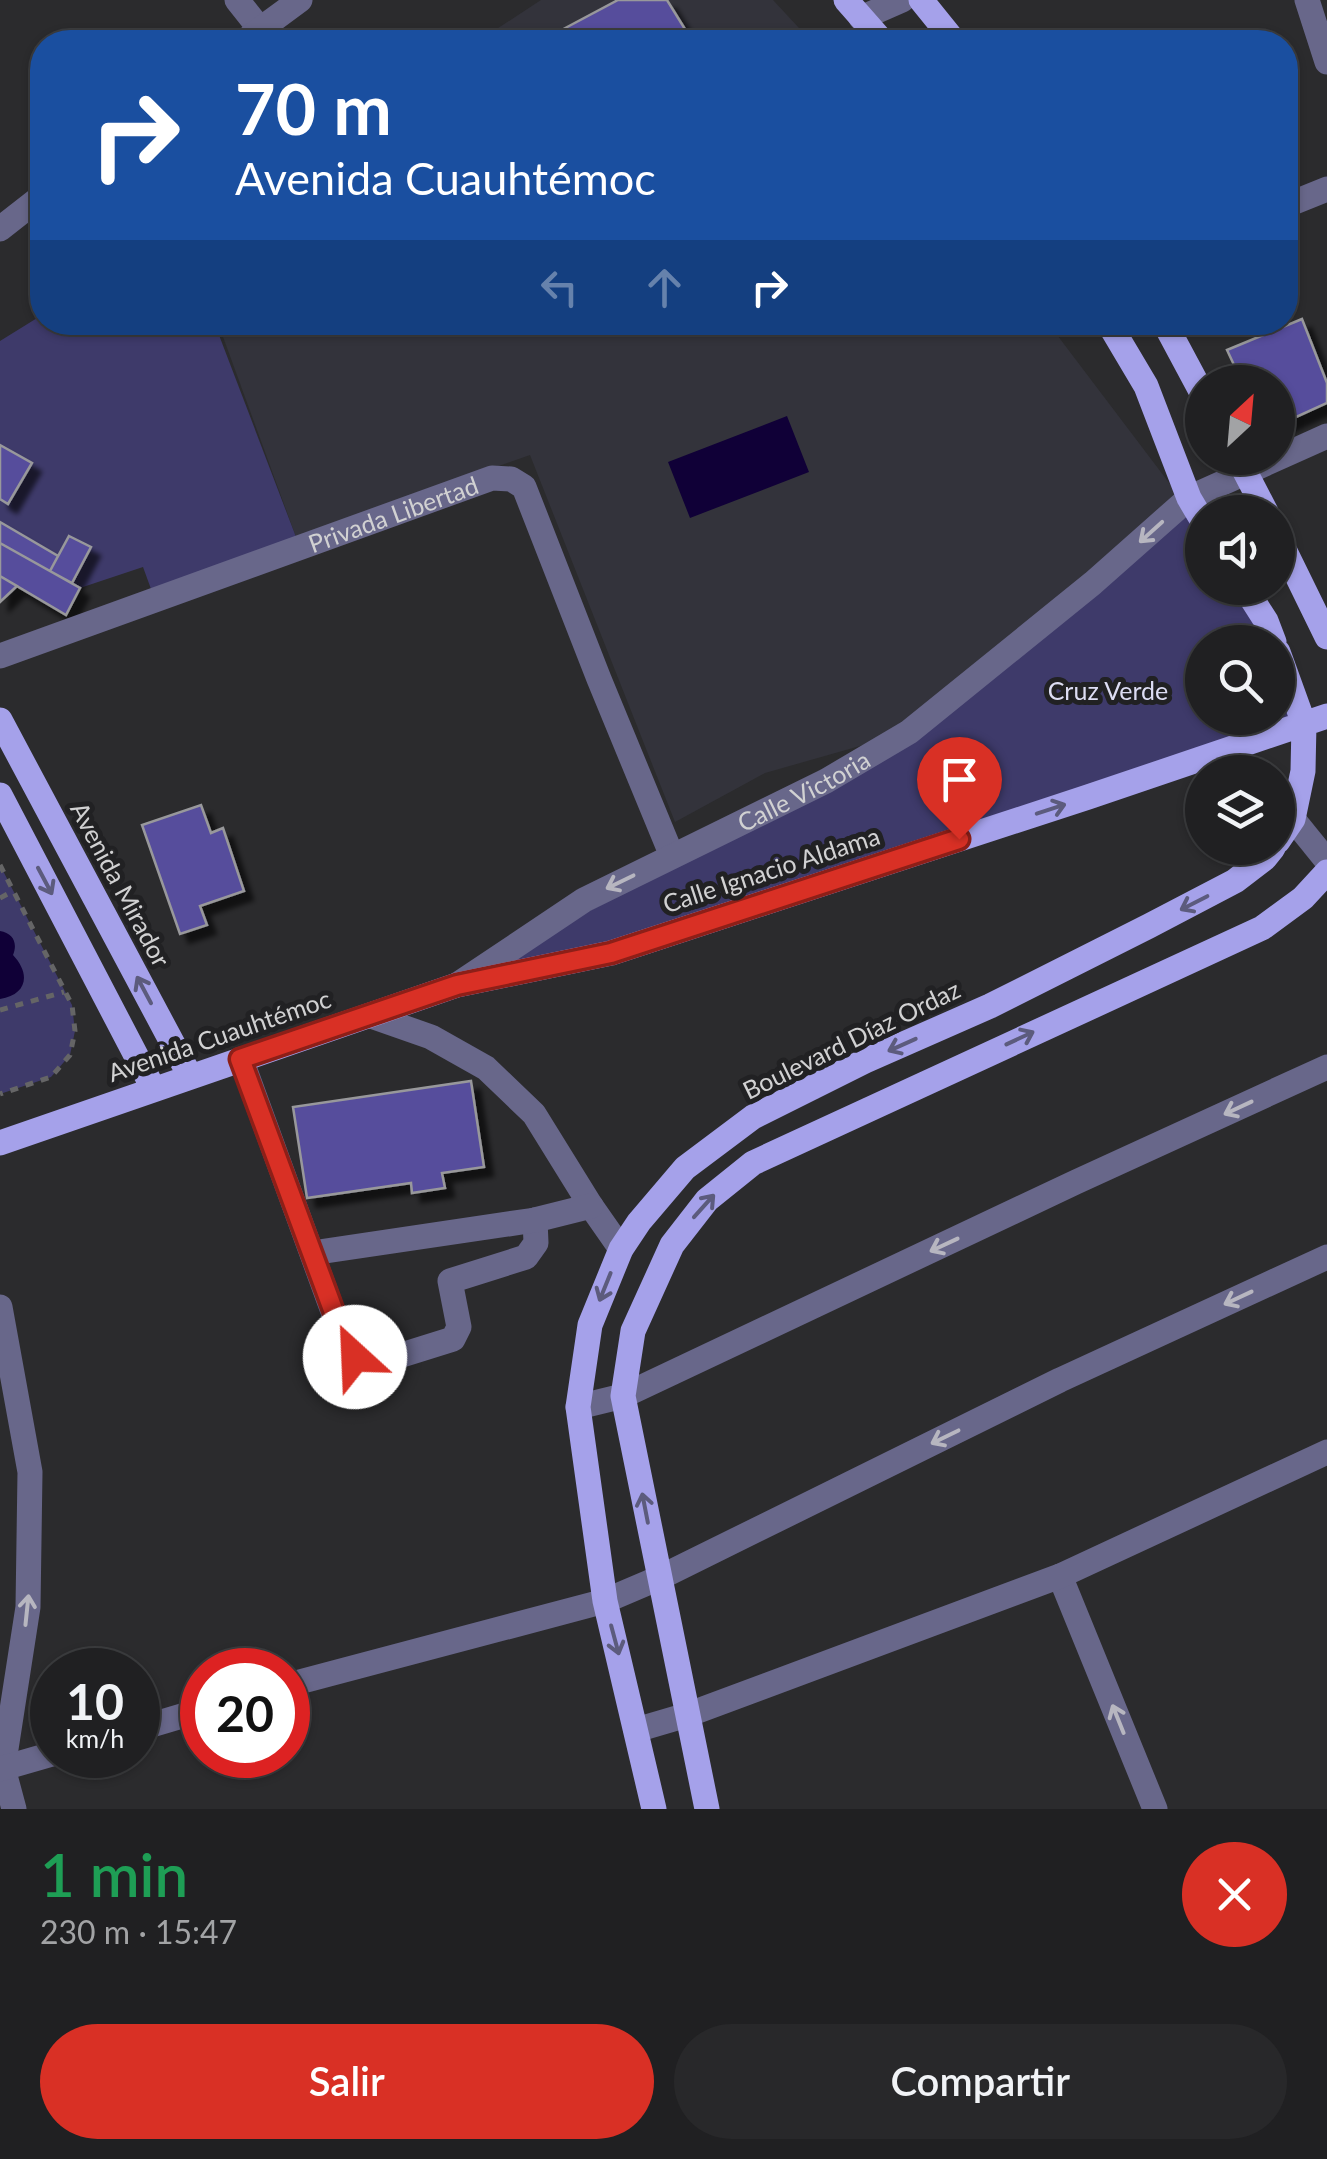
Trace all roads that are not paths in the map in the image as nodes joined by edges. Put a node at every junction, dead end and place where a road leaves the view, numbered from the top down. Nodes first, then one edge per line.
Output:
1 (238, 0) edge
2 (300, 0) edge
3 (902, 0) edge
4 (921, 0) edge
5 (1307, 0) edge
6 (853, 9) edge
7 (249, 30) edge
8 (259, 30) edge
9 (872, 30) edge
10 (945, 30) edge
11 (1327, 62) edge
12 (1327, 189) edge
13 (1298, 201) edge
14 (30, 205) edge
15 (0, 229) edge
16 (1116, 335) edge
17 (1171, 335) edge
18 (1187, 365) edge
19 (1327, 436) edge
20 (1295, 447) edge
21 (1232, 475) edge
22 (1190, 495) edge
23 (1211, 495) edge
24 (1185, 517) edge
25 (1295, 571) edge
26 (1327, 638) edge
27 (0, 656) edge
28 (1295, 682) edge
29 (0, 720) edge
30 (1316, 720) edge
31 (0, 795) edge
32 (1295, 809) edge
33 (1295, 821) edge
34 (672, 856) junction
35 (1327, 861) edge
36 (1256, 865) edge
37 (1327, 872) edge
38 (457, 985) junction
39 (372, 1016) junction
40 (240, 1059) junction
41 (1327, 1067) edge
42 (190, 1076) junction
43 (154, 1088) junction
44 (0, 1143) edge
45 (591, 1206) junction
46 (535, 1220) junction
47 (621, 1249) junction
48 (312, 1253) junction
49 (1327, 1257) edge
50 (0, 1307) edge
51 (622, 1396) junction
52 (578, 1408) junction
53 (1327, 1452) edge
54 (1060, 1576) junction
55 (659, 1578) junction
56 (604, 1601) junction
57 (310, 1679) edge
58 (687, 1715) junction
59 (636, 1730) junction
60 (30, 1760) edge
61 (2, 1768) edge
62 (699, 1807) edge
63 (14, 1809) edge
64 (654, 1809) edge
65 (1154, 1809) edge

1 - 7 street
2 - 8 street
3 - 6 street
4 - 10 main road
5 - 11 street
6 - 9 main road
12 - 13 street
14 - 15 street
16 - 22 main road
17 - 18 main road
19 - 20 street, Calle Victoria
21 - 23 street, Calle Victoria
24 -> 34 street, Calle Victoria
25 - 26 main road
27 - 34 street, Privada Libertad
28 - 30 main road
42 -> 29 main road, Avenida Mirador
30 - 32 main road
38 -> 30 main road, Calle Ignacio Aldama
31 -> 43 main road
33 - 35 street
34 -> 38 street, Calle Victoria
36 -> 47 main road, Boulevard Díaz Ordaz
51 -> 37 main road
38 - 39 main road, Avenida Cuauhtémoc
39 - 40 main road, Avenida Cuauhtémoc
39 - 45 street
40 - 42 main road, Avenida Cuauhtémoc
40 - 48 street
41 -> 51 street
42 - 43 main road, Avenida Cuauhtémoc
43 - 44 main road, Avenida Cuauhtémoc
45 - 46 street
45 - 47 street
46 - 48 street
46 - 48 street
47 -> 52 main road, Boulevard Díaz Ordaz
49 -> 55 street
61 -> 50 street
51 - 52 street
55 -> 51 main road
52 - 56 main road, Boulevard Díaz Ordaz
53 - 54 street
54 - 58 street
65 -> 54 street
55 - 56 street
55 - 58 main road
56 - 57 street
56 -> 59 main road, Boulevard Díaz Ordaz
58 - 59 street
58 - 62 main road
59 - 64 main road, Boulevard Díaz Ordaz
60 - 61 street
61 - 63 street

